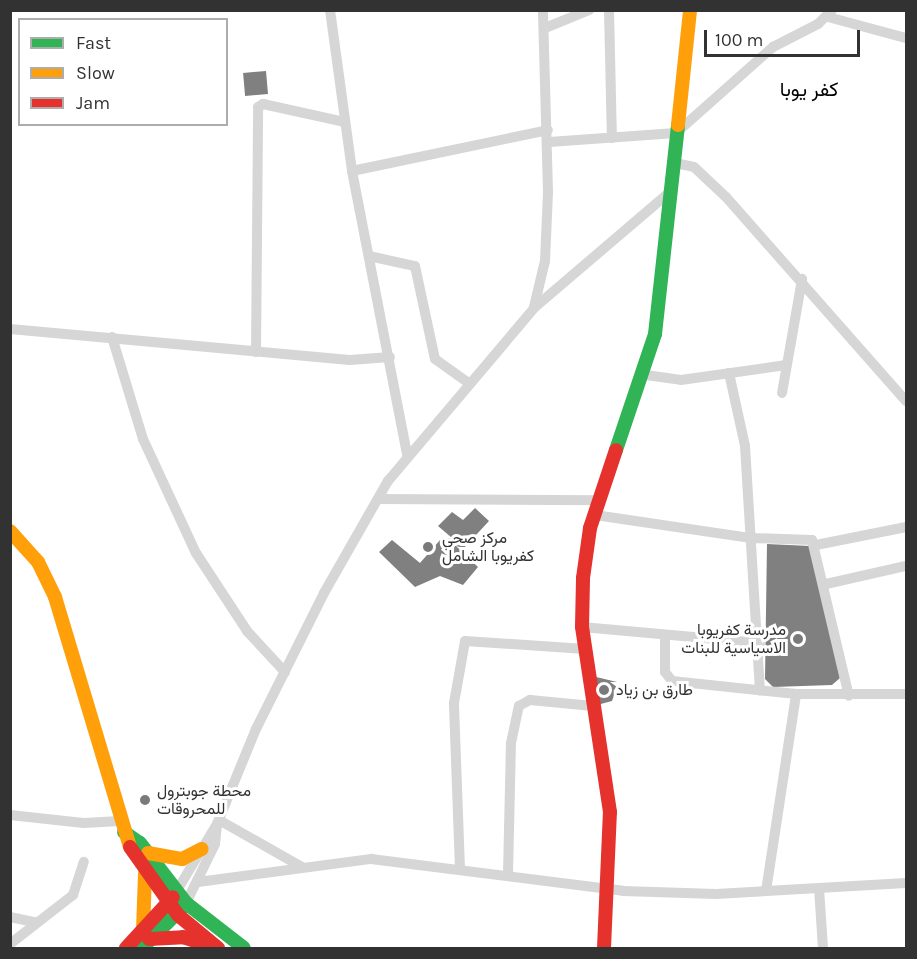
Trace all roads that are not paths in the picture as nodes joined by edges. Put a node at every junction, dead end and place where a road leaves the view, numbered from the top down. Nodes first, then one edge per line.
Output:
1 (330, 10) edge
2 (543, 10) edge
3 (589, 10) edge
4 (609, 10) edge
5 (690, 10) edge
6 (830, 14) edge
7 (545, 28) junction
8 (906, 38) edge
9 (344, 122) junction
10 (548, 130) junction
11 (676, 133) junction
12 (612, 138) junction
13 (549, 142) junction
14 (675, 163) junction
15 (352, 171) junction
16 (672, 190) junction
17 (369, 256) junction
18 (802, 279) junction
19 (534, 308) junction
20 (10, 329) edge
21 (112, 337) junction
22 (256, 352) junction
23 (390, 357) junction
24 (786, 365) junction
25 (729, 373) junction
26 (646, 375) junction
27 (470, 384) junction
28 (782, 393) dead end
29 (906, 401) edge
30 (407, 454) junction
31 (378, 499) junction
32 (600, 500) junction
33 (595, 516) junction
34 (906, 526) edge
35 (10, 531) edge
36 (751, 538) junction
37 (816, 545) junction
38 (906, 566) edge
39 (826, 584) junction
40 (582, 627) junction
41 (665, 635) junction
42 (760, 643) junction
43 (585, 649) junction
44 (285, 672) junction
45 (760, 691) junction
46 (796, 694) junction
47 (906, 694) edge
48 (849, 696) junction
49 (593, 706) junction
50 (10, 815) edge
51 (218, 822) junction
52 (122, 826) junction
53 (202, 849) junction
54 (148, 853) junction
55 (84, 862) dead end
56 (303, 867) junction
57 (460, 869) junction
58 (145, 873) junction
59 (508, 874) junction
60 (198, 882) junction
61 (906, 883) edge
62 (610, 887) junction
63 (819, 888) junction
64 (766, 891) junction
65 (177, 904) junction
66 (10, 916) edge
67 (34, 922) junction
68 (145, 940) edge
69 (10, 944) edge
70 (126, 948) edge
71 (218, 948) edge
72 (244, 948) edge
73 (604, 948) edge
74 (823, 948) edge

1 - 9 street
2 - 7 street
3 - 7 street
4 - 12 street
5 - 11 street
6 - 8 street
6 - 11 street
7 - 10 street
9 - 15 street
9 - 22 street
10 - 13 street
10 - 15 street
11 - 12 street
11 - 14 street
12 - 13 street
13 - 19 street
14 - 16 street
14 - 18 street
15 - 17 street
16 - 19 street
16 - 26 street
17 - 23 street
17 - 27 street
18 - 24 street
18 - 29 street
19 - 27 street
20 - 21 street
21 - 22 street
21 - 44 street
22 - 23 street
23 - 30 street
24 - 25 street
24 - 28 street
25 - 26 street
25 - 36 street
26 - 32 street
27 - 30 street
30 - 31 street
31 - 32 street
31 - 44 street
32 - 33 street
33 - 36 street
33 - 40 street
34 - 37 street
35 - 52 street
36 - 37 street
36 - 42 street
37 - 39 street
38 - 39 street
39 - 48 street
40 - 41 street
40 - 43 street
41 - 42 street
41 - 45 street
42 - 45 street
43 - 49 street
43 - 57 street
44 - 51 street
45 - 46 street
46 - 48 street
46 - 64 street
47 - 48 street
49 - 59 street
49 - 62 street
50 - 52 street
51 - 53 street
51 - 56 street
51 - 60 street
52 - 54 street
52 - 58 street
53 - 54 street
53 - 65 street
54 - 65 street
55 - 67 street
56 - 57 street
56 - 60 street
57 - 59 street
58 - 65 street
58 - 68 street
59 - 62 street
60 - 65 street
61 - 63 street
62 - 64 street
62 - 73 street
63 - 64 street
63 - 74 street
65 - 68 street
65 - 71 street
65 - 72 street
66 - 67 street
67 - 69 street
68 - 70 street
68 - 71 street

